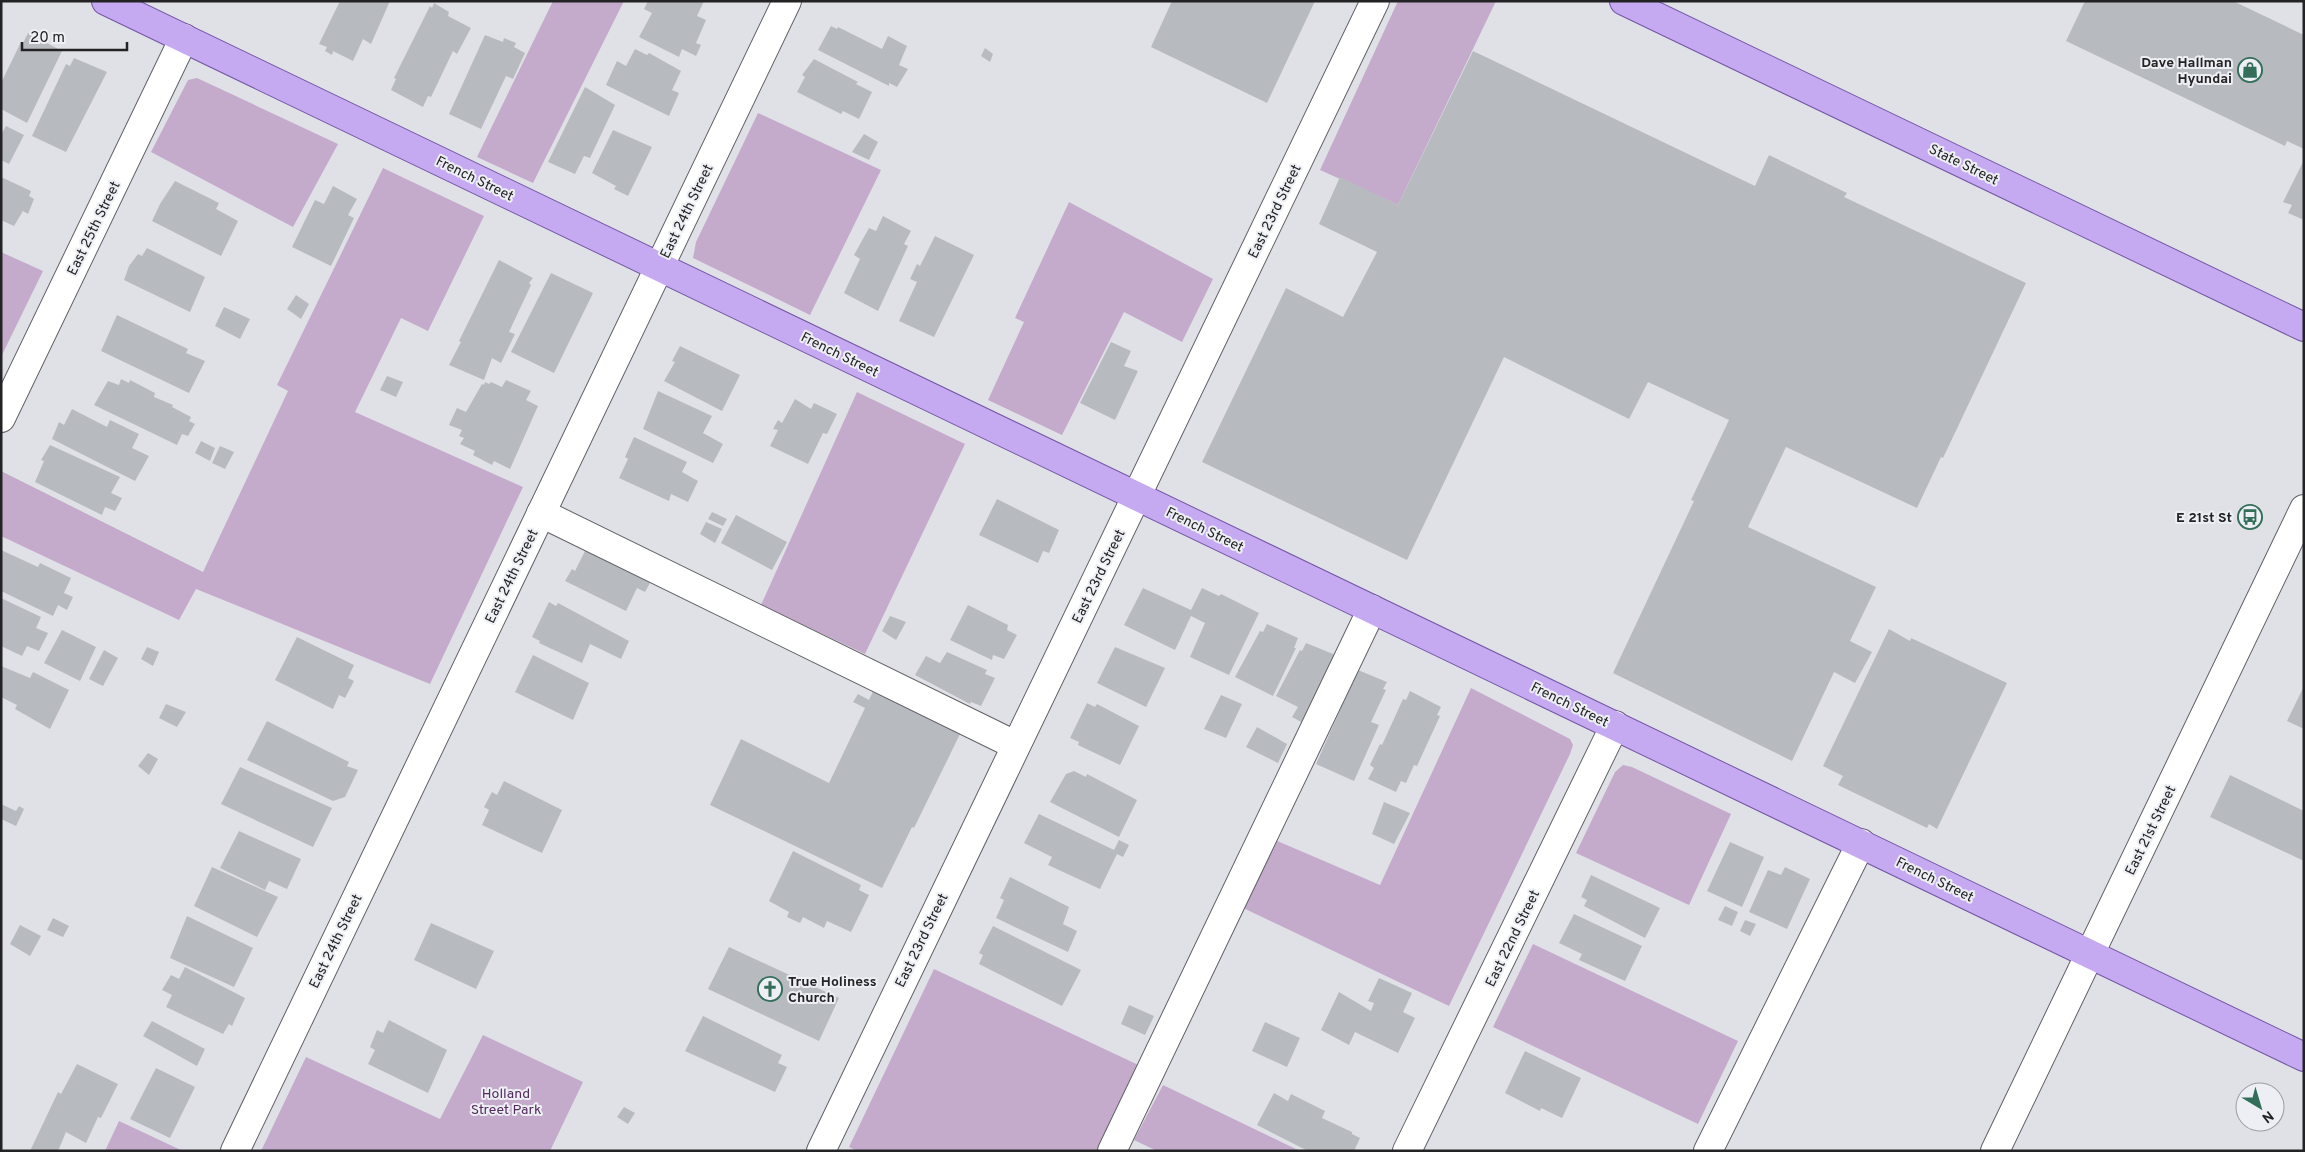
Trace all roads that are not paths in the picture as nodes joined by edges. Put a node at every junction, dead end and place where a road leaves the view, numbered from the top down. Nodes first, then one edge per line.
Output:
1 (106, 1) edge
2 (787, 1) edge
3 (1375, 1) edge
4 (1624, 1) edge
5 (184, 38) junction
6 (660, 267) junction
7 (2304, 327) edge
8 (1, 418) edge
9 (1137, 496) junction
10 (2304, 509) edge
11 (541, 513) junction
12 (1372, 609) junction
13 (1615, 726) junction
14 (1015, 745) junction
15 (1861, 844) junction
16 (2090, 953) junction
17 (2304, 1057) edge
18 (235, 1151) edge
19 (821, 1151) edge
20 (1112, 1151) edge
21 (1407, 1151) edge
22 (1708, 1151) edge
23 (1996, 1151) edge

1 - 5 main road, French Street
2 - 6 street, East 24th Street
3 - 9 street, East 23rd Street
4 - 7 main road, State Street
5 - 6 main road, French Street
5 - 8 street, East 25th Street
6 - 9 main road, French Street
6 - 11 street, East 24th Street
9 - 12 main road, French Street
9 - 14 street, East 23rd Street
10 - 16 street, East 21st Street
11 - 14 street
11 - 18 street, East 24th Street
12 - 13 main road, French Street
12 - 20 street
13 - 15 main road, French Street
13 - 21 street, East 22nd Street
14 - 19 street, East 23rd Street
15 - 16 main road, French Street
15 - 22 street
16 - 17 main road, French Street
16 - 23 street, East 21st Street

